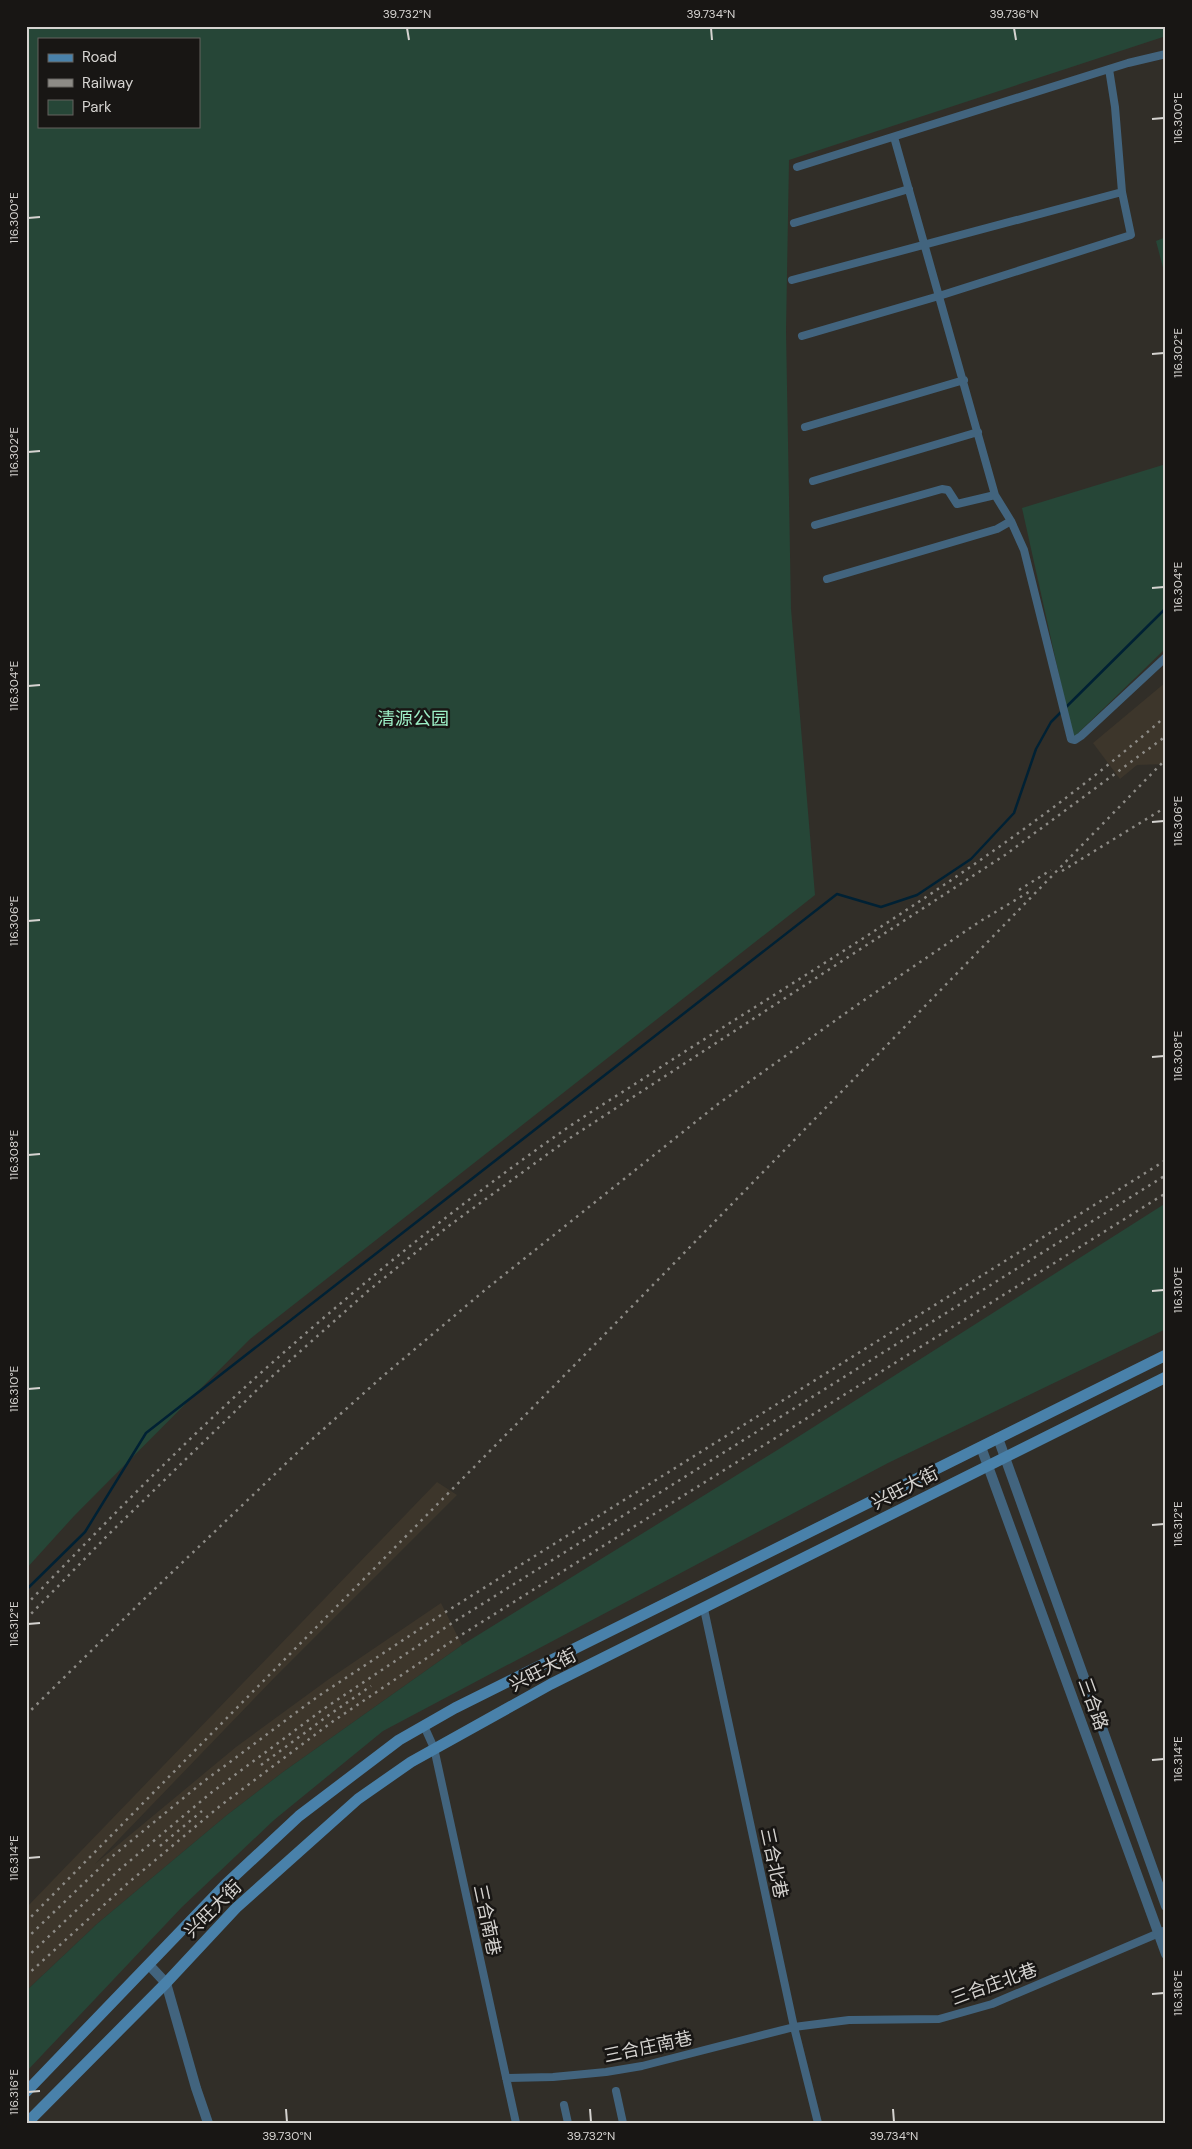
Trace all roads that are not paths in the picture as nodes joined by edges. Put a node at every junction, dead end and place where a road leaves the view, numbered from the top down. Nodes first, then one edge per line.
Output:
1 (1166, 54) edge
2 (1109, 69) junction
3 (894, 137) junction
4 (797, 167) dead end
5 (909, 189) junction
6 (1122, 192) junction
7 (794, 223) dead end
8 (923, 244) junction
9 (792, 280) dead end
10 (939, 296) junction
11 (802, 336) dead end
12 (964, 380) junction
13 (805, 427) dead end
14 (978, 432) junction
15 (813, 481) dead end
16 (995, 495) junction
17 (1011, 521) junction
18 (815, 525) dead end
19 (827, 579) dead end
20 (1166, 657) edge
21 (1166, 1355) edge
22 (1166, 1377) edge
23 (998, 1438) junction
24 (981, 1447) junction
25 (1005, 1458) junction
26 (988, 1466) junction
27 (704, 1609) junction
28 (424, 1726) junction
29 (434, 1748) junction
30 (1166, 1906) edge
31 (1162, 1931) edge
32 (1166, 1954) edge
33 (150, 1966) junction
34 (166, 1983) junction
35 (794, 2027) junction
36 (506, 2078) junction
37 (616, 2091) dead end
38 (26, 2092) edge
39 (564, 2104) dead end
40 (27, 2123) edge
41 (208, 2123) edge
42 (516, 2123) edge
43 (568, 2123) edge
44 (623, 2123) edge
45 (818, 2123) edge

1 - 2 street
2 - 3 street
2 - 6 street
3 - 4 street
3 - 5 street
5 - 7 street
5 - 8 street
6 - 8 street
6 - 10 street
8 - 9 street
8 - 10 street
10 - 11 street
10 - 12 street
12 - 13 street
12 - 14 street
14 - 15 street
14 - 16 street
16 - 17 street
16 - 18 street
17 - 19 street
17 - 20 street
21 - 23 main road, 兴旺大街
22 - 25 main road, 兴旺大街
23 - 24 main road, 兴旺大街
23 - 25 street, 三合路
24 - 26 street, 三合路
24 - 28 main road, 兴旺大街
25 - 26 main road, 兴旺大街
25 - 30 street, 三合路
26 - 27 main road, 兴旺大街
26 - 31 street, 三合路
27 - 29 main road, 兴旺大街
27 - 35 street, 三合北巷
28 - 29 street, 三合南巷
28 - 33 main road, 兴旺大街
29 - 34 main road, 兴旺大街
29 - 36 street, 三合南巷
31 - 32 street, 三合路
31 - 35 street, 三合庄北巷
33 - 34 street
33 - 38 main road, 兴旺大街
34 - 40 main road, 兴旺大街
34 - 41 street
35 - 36 street, 三合庄南巷
35 - 45 street, 三合北巷
36 - 42 street, 三合南巷
37 - 44 street
39 - 43 street

